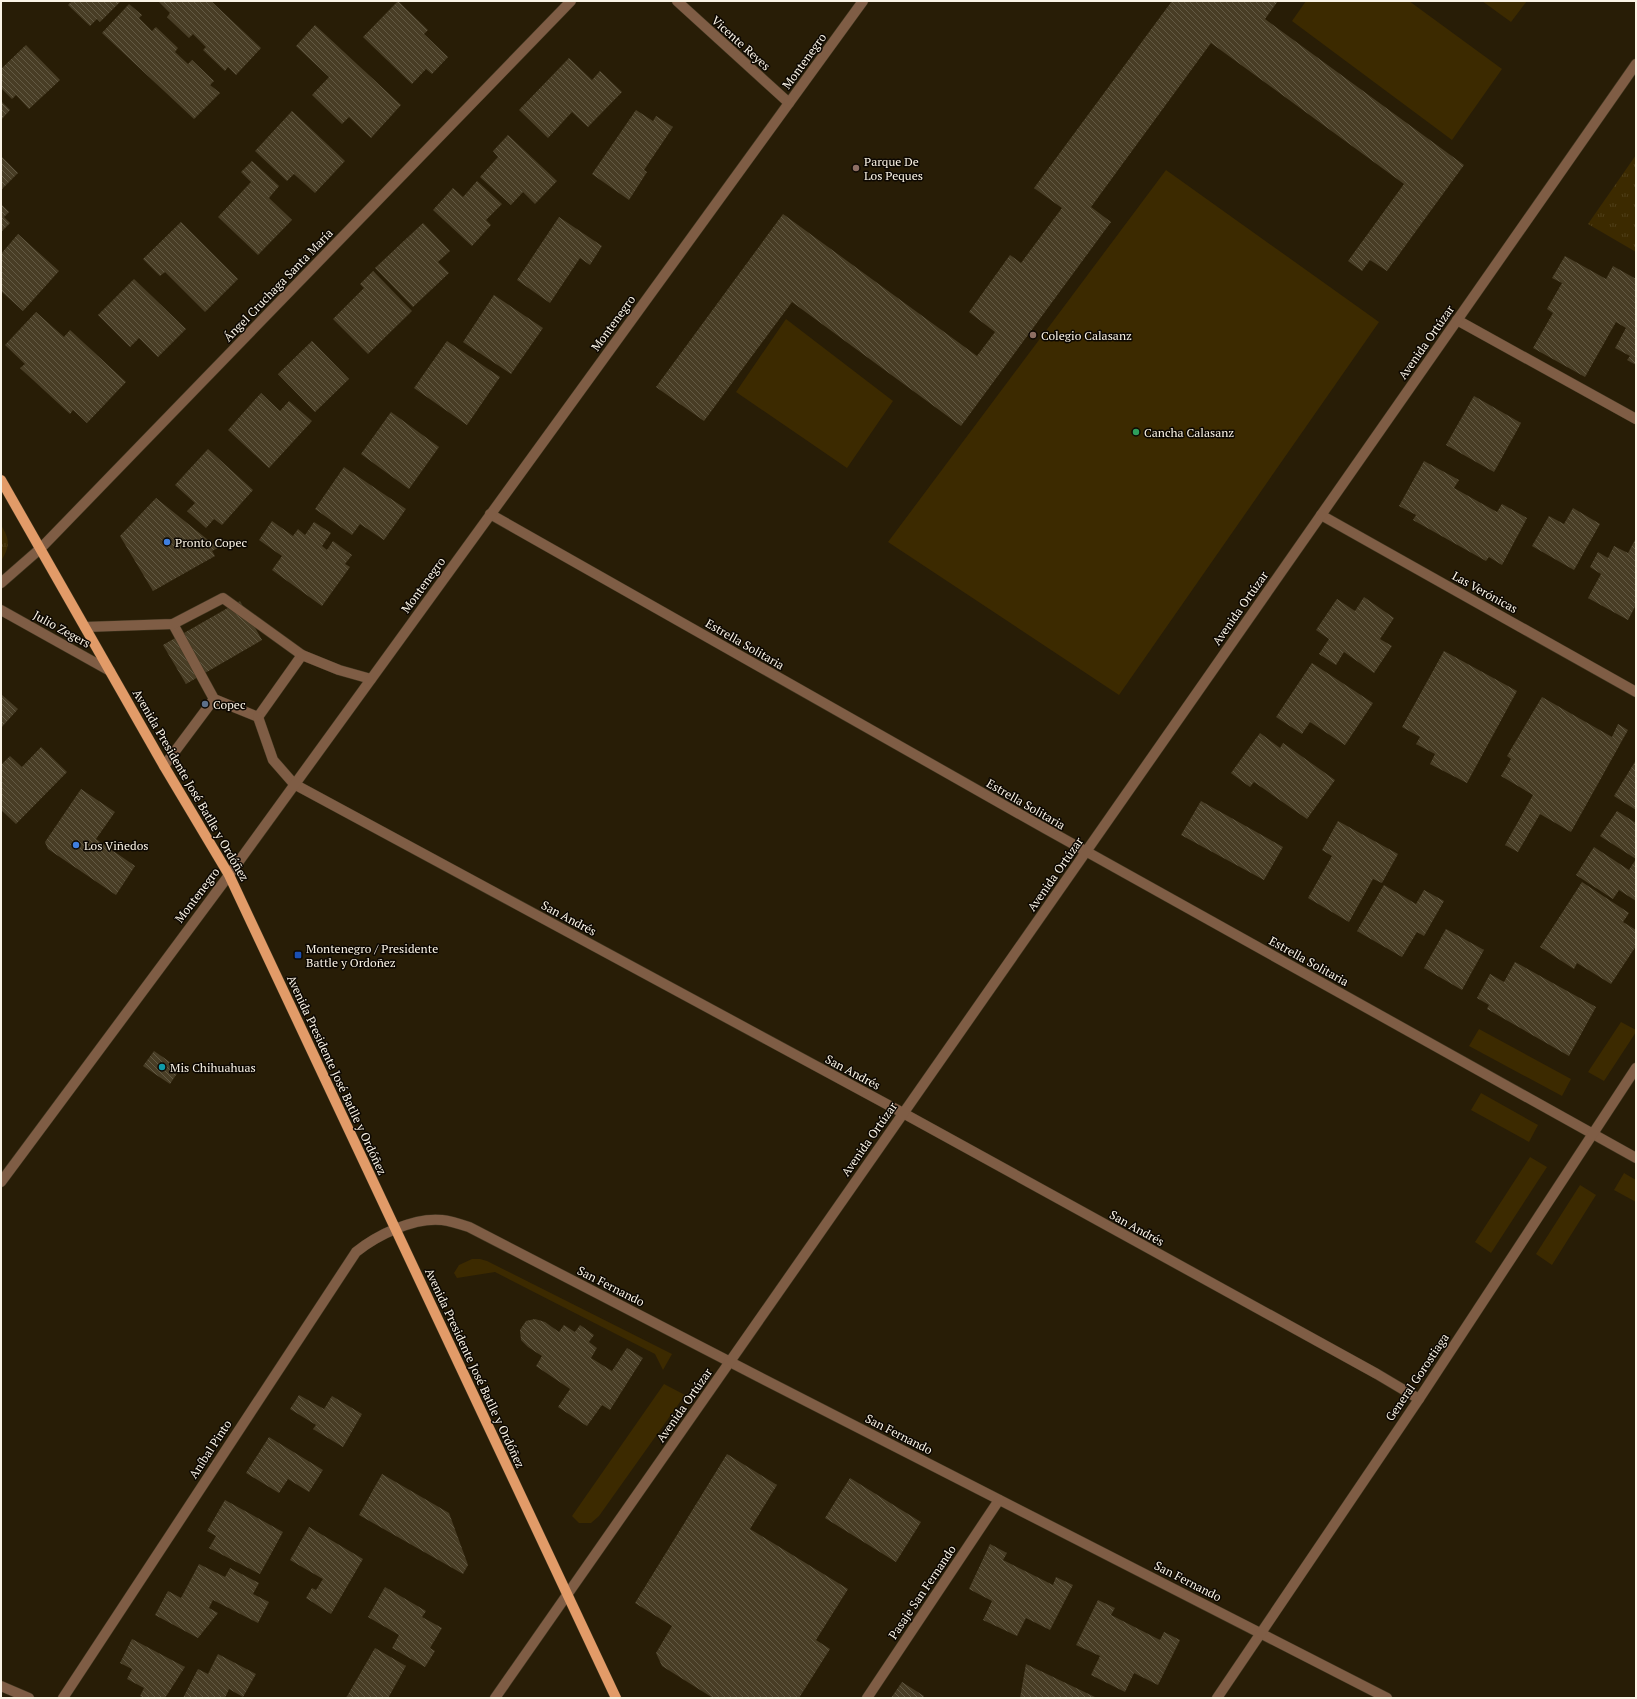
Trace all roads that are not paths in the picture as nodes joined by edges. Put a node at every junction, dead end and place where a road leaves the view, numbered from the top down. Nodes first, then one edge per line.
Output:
1 (571, 1) edge
2 (677, 1) edge
3 (863, 1) edge
4 (1635, 68) edge
5 (790, 103) junction
6 (1457, 320) junction
7 (1636, 419) edge
8 (1, 480) edge
9 (490, 514) junction
10 (1321, 515) junction
11 (41, 548) junction
12 (1, 583) edge
13 (1, 610) edge
14 (173, 624) junction
15 (85, 627) junction
16 (302, 655) junction
17 (110, 671) junction
18 (371, 679) junction
19 (1636, 692) edge
20 (214, 699) junction
21 (258, 717) junction
22 (164, 766) junction
23 (294, 784) junction
24 (1086, 852) junction
25 (229, 875) junction
26 (1636, 1068) edge
27 (904, 1113) junction
28 (1593, 1134) junction
29 (1636, 1158) edge
30 (1, 1182) edge
31 (395, 1230) junction
32 (729, 1362) junction
33 (1419, 1399) junction
34 (999, 1500) junction
35 (568, 1594) junction
36 (1260, 1633) junction
37 (1, 1686) edge
38 (29, 1698) edge
39 (62, 1698) edge
40 (495, 1698) edge
41 (616, 1698) edge
42 (867, 1698) edge
43 (1216, 1698) edge
44 (1387, 1698) edge

1 - 11 street, Ángel Cruchaga Santa María
2 - 5 street, Vicente Reyes
3 - 5 street, Montenegro
4 - 6 street, Avenida Ortúzar
5 - 9 street, Montenegro
6 - 7 street
6 - 10 street, Avenida Ortúzar
8 - 11 main road, Avenida Presidente José Batlle y Ordóñez
9 - 18 street, Montenegro
9 - 24 street, Estrella Solitaria
10 - 19 street, Las Verónicas
10 - 24 street, Avenida Ortúzar
11 - 12 street, Ángel Cruchaga Santa María
11 - 15 main road, Avenida Presidente José Batlle y Ordóñez
13 - 17 street, Julio Zegers
14 - 15 street
14 - 16 street
14 - 20 street
15 - 17 main road, Avenida Presidente José Batlle y Ordóñez
16 - 18 street
16 - 21 street
17 - 22 main road, Avenida Presidente José Batlle y Ordóñez
18 - 23 street, Montenegro
20 - 21 street
20 - 22 street
21 - 23 street
22 - 25 main road, Avenida Presidente José Batlle y Ordóñez
23 - 25 street, Montenegro
23 - 27 street, San Andrés
24 - 27 street, Avenida Ortúzar
24 - 28 street, Estrella Solitaria
25 - 30 street, Montenegro
25 - 31 main road, Avenida Presidente José Batlle y Ordóñez
26 - 28 street, General Gorostiaga
27 - 32 street, Avenida Ortúzar
27 - 33 street, San Andrés
28 - 29 street, Estrella Solitaria
28 - 33 street, General Gorostiaga
31 - 32 street, San Fernando
31 - 35 main road, Avenida Presidente José Batlle y Ordóñez
31 - 39 street, Aníbal Pinto
32 - 34 street, San Fernando
32 - 35 street, Avenida Ortúzar
33 - 36 street, General Gorostiaga
34 - 36 street, San Fernando
34 - 42 street, Pasaje San Fernando
35 - 40 street, Avenida Ortúzar
35 - 41 main road, Avenida Presidente José Batlle y Ordóñez
36 - 43 street, General Gorostiaga
36 - 44 street, San Fernando
37 - 38 street

